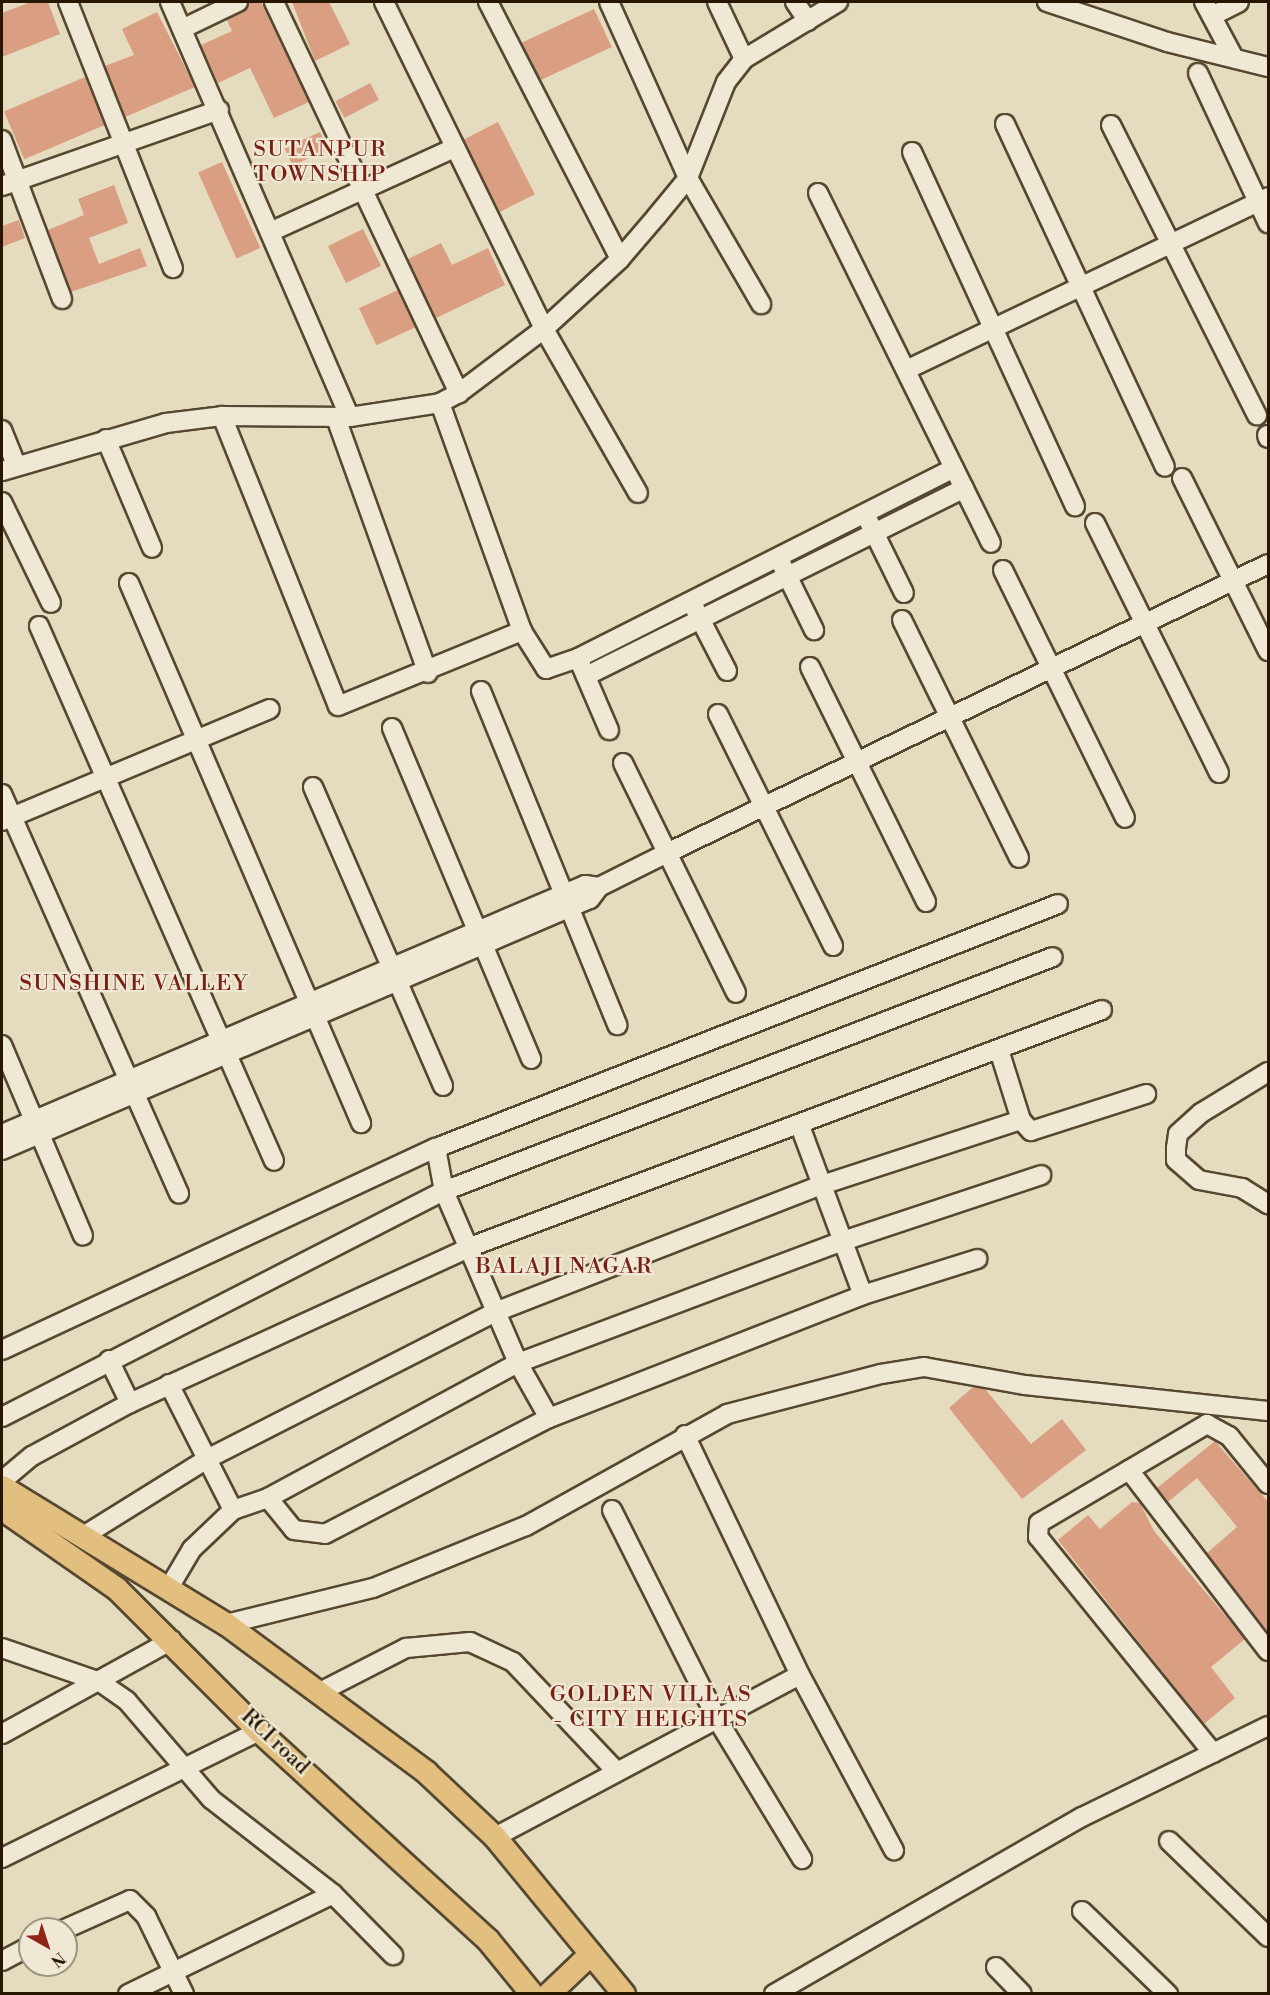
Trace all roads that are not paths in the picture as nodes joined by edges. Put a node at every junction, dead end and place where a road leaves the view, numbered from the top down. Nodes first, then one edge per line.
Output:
1 (68, 2) edge
2 (170, 2) edge
3 (238, 2) edge
4 (274, 2) edge
5 (384, 2) edge
6 (488, 2) edge
7 (609, 2) edge
8 (717, 2) edge
9 (795, 2) edge
10 (838, 2) edge
11 (1047, 2) edge
12 (1239, 2) edge
13 (1208, 9) edge
14 (808, 21) junction
15 (184, 28) junction
16 (1234, 58) junction
17 (744, 59) junction
18 (1269, 67) edge
19 (1198, 73) dead end
20 (219, 110) junction
21 (1005, 124) dead end
22 (1111, 125) dead end
23 (2, 140) edge
24 (125, 143) junction
25 (452, 149) junction
26 (912, 152) dead end
27 (688, 178) junction
28 (9, 184) edge
29 (362, 188) junction
30 (818, 193) dead end
31 (1263, 200) edge
32 (1269, 223) edge
33 (270, 232) junction
34 (1170, 244) junction
35 (620, 259) junction
36 (173, 268) dead end
37 (1078, 289) junction
38 (62, 299) dead end
39 (761, 304) dead end
40 (544, 328) junction
41 (991, 330) junction
42 (906, 370) junction
43 (459, 393) junction
44 (440, 403) junction
45 (1257, 415) dead end
46 (222, 416) junction
47 (343, 417) junction
48 (2, 430) edge
49 (106, 439) junction
50 (1165, 467) dead end
51 (9, 468) edge
52 (954, 468) junction
53 (1182, 478) dead end
54 (964, 488) junction
55 (638, 493) dead end
56 (2, 502) edge
57 (1075, 506) dead end
58 (865, 513) junction
59 (1095, 523) dead end
60 (875, 533) junction
61 (991, 543) dead end
62 (152, 548) dead end
63 (776, 554) junction
64 (1269, 564) edge
65 (1003, 570) dead end
66 (786, 574) junction
67 (1234, 580) junction
68 (129, 583) dead end
69 (904, 593) dead end
70 (689, 598) junction
71 (51, 603) dead end
72 (700, 618) junction
73 (902, 620) dead end
74 (1144, 623) junction
75 (39, 626) dead end
76 (814, 630) dead end
77 (522, 631) junction
78 (1269, 651) edge
79 (578, 658) junction
80 (810, 667) dead end
81 (1052, 667) junction
82 (727, 671) dead end
83 (428, 673) junction
84 (586, 676) junction
85 (481, 691) dead end
86 (270, 709) dead end
87 (718, 714) dead end
88 (951, 716) junction
89 (392, 728) dead end
90 (609, 730) dead end
91 (195, 741) junction
92 (858, 761) junction
93 (622, 763) dead end
94 (1219, 773) dead end
95 (104, 780) junction
96 (314, 788) dead end
97 (2, 794) edge
98 (765, 806) junction
99 (1125, 818) dead end
100 (6, 819) edge
101 (665, 854) junction
102 (1019, 858) dead end
103 (566, 901) junction
104 (926, 902) dead end
105 (1058, 904) dead end
106 (482, 937) junction
107 (833, 946) dead end
108 (1053, 957) dead end
109 (393, 976) junction
110 (736, 993) dead end
111 (313, 1010) junction
112 (1102, 1010) dead end
113 (617, 1025) dead end
114 (2, 1045) edge
115 (223, 1048) junction
116 (1000, 1053) junction
117 (531, 1059) dead end
118 (1269, 1072) edge
119 (443, 1086) dead end
120 (132, 1087) junction
121 (1146, 1094) dead end
122 (1021, 1120) junction
123 (361, 1123) dead end
124 (800, 1126) junction
125 (38, 1127) junction
126 (2, 1134) edge
127 (436, 1148) junction
128 (2, 1150) edge
129 (274, 1161) dead end
130 (1041, 1175) dead end
131 (822, 1185) junction
132 (444, 1191) junction
133 (179, 1194) dead end
134 (1269, 1204) edge
135 (83, 1236) dead end
136 (843, 1241) junction
137 (470, 1247) junction
138 (976, 1259) dead end
139 (863, 1295) junction
140 (498, 1311) junction
141 (2, 1350) edge
142 (109, 1360) junction
143 (518, 1363) junction
144 (169, 1384) junction
145 (130, 1403) junction
146 (1269, 1411) edge
147 (2, 1417) edge
148 (549, 1418) junction
149 (685, 1435) junction
150 (207, 1459) junction
151 (1129, 1470) junction
152 (2, 1481) edge
153 (1269, 1484) edge
154 (2, 1487) edge
155 (268, 1498) junction
156 (2, 1509) edge
157 (233, 1510) junction
158 (612, 1510) dead end
159 (85, 1535) junction
160 (170, 1586) junction
161 (226, 1624) junction
162 (172, 1640) junction
163 (2, 1648) edge
164 (1269, 1651) edge
165 (800, 1675) junction
166 (100, 1682) junction
167 (320, 1692) junction
168 (717, 1719) junction
169 (1269, 1726) edge
170 (259, 1731) junction
171 (2, 1734) edge
172 (1213, 1753) junction
173 (185, 1768) junction
174 (615, 1770) junction
175 (495, 1837) junction
176 (1169, 1841) dead end
177 (894, 1850) dead end
178 (2, 1858) edge
179 (802, 1859) dead end
180 (333, 1894) junction
181 (1082, 1911) dead end
182 (78, 1923) edge
183 (1269, 1937) edge
184 (18, 1953) edge
185 (591, 1954) junction
186 (393, 1955) dead end
187 (2, 1961) edge
188 (996, 1967) dead end
189 (174, 1972) junction
190 (128, 1994) edge
191 (184, 1994) edge
192 (532, 1994) edge
193 (549, 1994) edge
194 (624, 1994) edge
195 (774, 1994) edge
196 (1022, 1994) edge
197 (1168, 1994) edge

1 - 24 street
2 - 15 street
3 - 15 street
4 - 29 street
5 - 25 street
6 - 35 street
7 - 27 street
8 - 17 street
9 - 14 street
10 - 14 street
11 - 16 street
12 - 13 street
13 - 16 street
14 - 17 street
15 - 20 street
16 - 18 street
17 - 27 street
19 - 31 street
20 - 24 street
20 - 33 street
21 - 37 street
22 - 34 street
23 - 28 street
24 - 28 street
24 - 36 street
25 - 29 street
25 - 40 street
26 - 41 street
27 - 35 street
27 - 39 street
28 - 38 street
29 - 33 street
29 - 43 street
30 - 42 street
31 - 32 street
31 - 34 street
33 - 47 street
34 - 37 street
34 - 45 street
35 - 40 street
37 - 41 street
37 - 50 street
40 - 43 street
40 - 55 street
41 - 42 street
41 - 57 street
42 - 52 street
43 - 44 street
44 - 47 street
44 - 77 street
46 - 47 street
46 - 49 street
46 - 83 street
47 - 83 street
48 - 51 street
49 - 51 street
49 - 62 street
52 - 54 street
52 - 58 street
53 - 67 street
54 - 60 street
54 - 61 street
56 - 71 street
58 - 60 street
58 - 63 street
59 - 74 street
60 - 66 street
60 - 69 street
63 - 66 street
63 - 70 street
64 - 67 street
65 - 81 street
66 - 72 street
66 - 76 street
67 - 74 street
67 - 78 street
68 - 91 street
70 - 72 street
70 - 79 street
72 - 82 street
72 - 84 street
73 - 88 street
74 - 81 street
74 - 94 street
75 - 95 street
77 - 79 street
77 - 83 street
79 - 84 street
80 - 92 street
81 - 88 street
81 - 99 street
84 - 90 street
85 - 103 street
86 - 91 street
87 - 98 street
88 - 92 street
88 - 102 street
89 - 106 street
91 - 95 street
91 - 111 street
92 - 98 street
92 - 104 street
93 - 101 street
95 - 100 street
95 - 115 street
96 - 109 street
97 - 100 street
98 - 101 street
98 - 107 street
100 - 120 street
101 - 103 street
101 - 110 street
103 - 106 street
103 - 113 street
105 - 127 street
106 - 109 street
106 - 117 street
108 - 132 street
109 - 111 street
109 - 119 street
111 - 115 street
111 - 123 street
112 - 116 street
114 - 125 street
115 - 120 street
115 - 129 street
116 - 122 street
116 - 124 street
118 - 134 street
120 - 125 street
120 - 133 street
121 - 122 street
122 - 131 street
124 - 131 street
124 - 137 street
125 - 126 street
125 - 128 street
125 - 135 street
127 - 132 street
127 - 141 street
130 - 136 street
131 - 136 street
131 - 140 street
132 - 137 street
132 - 142 street
136 - 139 street
136 - 143 street
137 - 140 street
137 - 144 street
138 - 139 street
139 - 148 street
140 - 143 street
140 - 150 street
142 - 145 street
142 - 147 street
143 - 148 street
143 - 155 street
144 - 145 street
144 - 150 street
145 - 152 street
146 - 149 street
148 - 155 street
149 - 161 street
149 - 165 street
150 - 157 street
150 - 159 street
151 - 153 street
151 - 164 street
151 - 172 street
154 - 159 main road
155 - 157 street
156 - 162 main road, RCI road
157 - 160 street
158 - 168 street
159 - 160 main road
160 - 161 main road
161 - 167 main road
162 - 166 street
162 - 170 main road, RCI road
163 - 166 street
165 - 168 street
165 - 177 street
166 - 171 street
166 - 173 street
167 - 174 street
167 - 175 main road
168 - 174 street
168 - 179 street
169 - 172 street
170 - 173 street
170 - 192 main road, RCI road
172 - 195 street
173 - 178 street
173 - 180 street
174 - 175 street
175 - 185 main road
176 - 183 street
180 - 186 street
180 - 189 street
181 - 197 street
182 - 189 street
184 - 187 street
185 - 193 main road
185 - 194 main road
188 - 196 street
189 - 190 street
189 - 191 street

